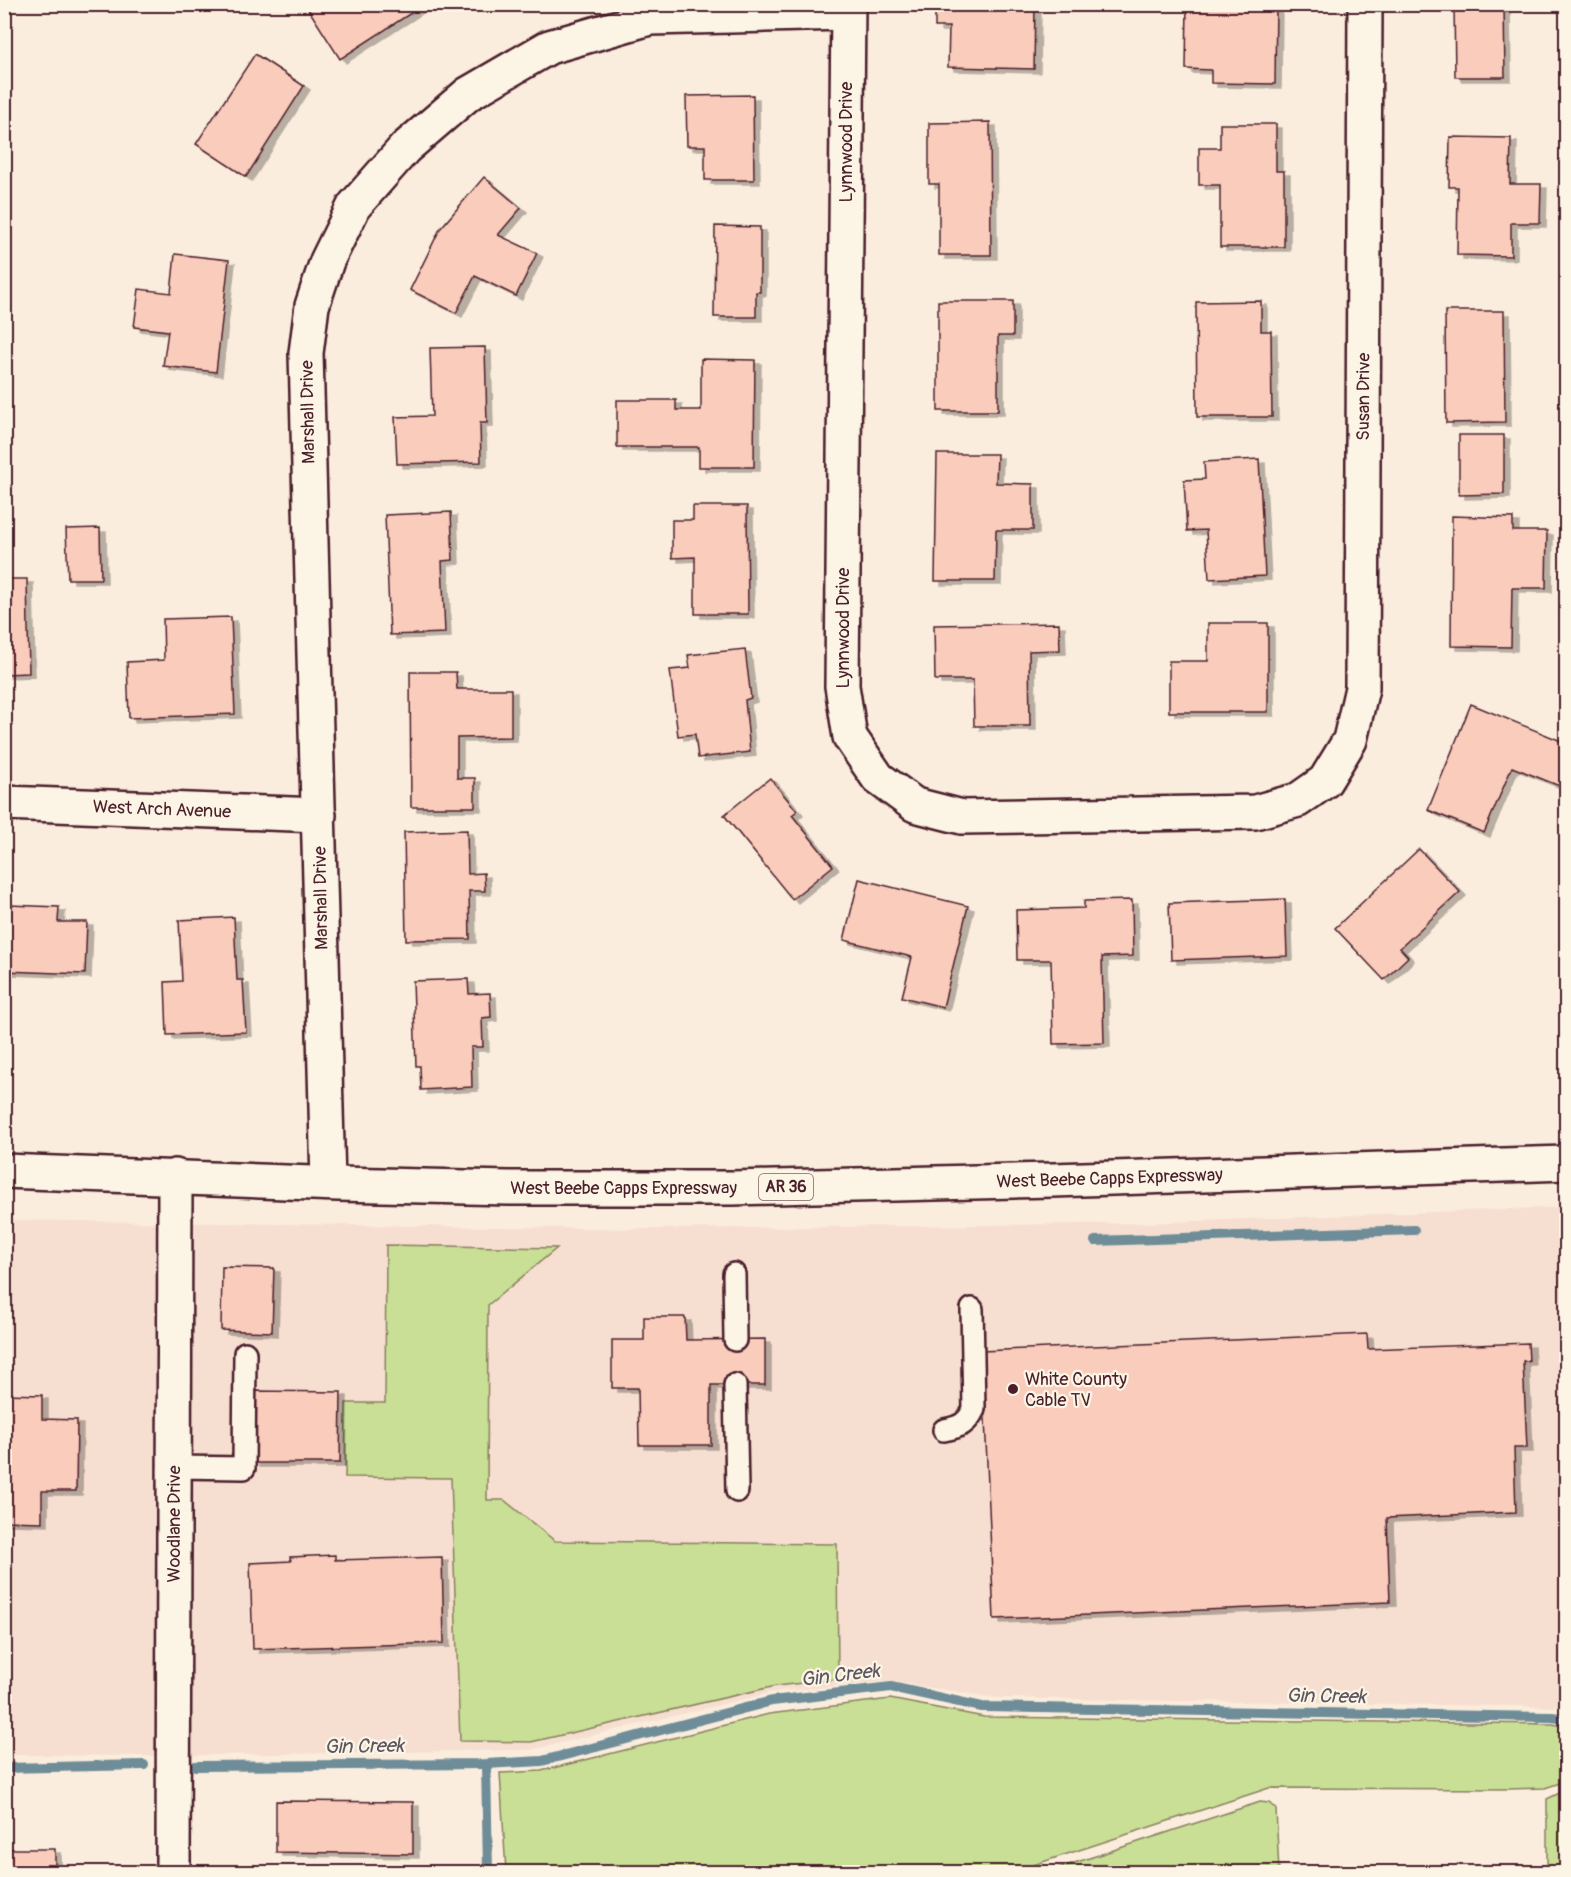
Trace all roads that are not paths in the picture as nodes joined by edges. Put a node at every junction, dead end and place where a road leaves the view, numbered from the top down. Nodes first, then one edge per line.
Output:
1 (1365, 4) edge
2 (847, 9) edge
3 (1326, 781) joint
4 (4, 803) edge
5 (319, 815) junction
6 (1566, 1163) edge
7 (4, 1171) edge
8 (175, 1176) junction
9 (328, 1184) junction
10 (734, 1274) dead end
11 (972, 1309) dead end
12 (735, 1340) dead end
13 (245, 1353) dead end
14 (735, 1385) dead end
15 (945, 1430) dead end
16 (174, 1467) junction
17 (737, 1491) dead end
18 (173, 1872) edge

1 - 3 street, Susan Drive
2 - 3 street, Lynnwood Drive
2 - 5 street, Marshall Drive
4 - 5 street, West Arch Avenue
5 - 9 street, Marshall Drive
6 - 9 street, West Beebe Capps Expressway / AR 36
7 - 8 street, West Beebe Capps Expressway / AR 36
8 - 9 street, West Beebe Capps Expressway / AR 36
8 - 16 street, Woodlane Drive
10 - 12 lane
11 - 15 lane
13 - 16 lane
14 - 17 lane
16 - 18 street, Woodlane Drive

